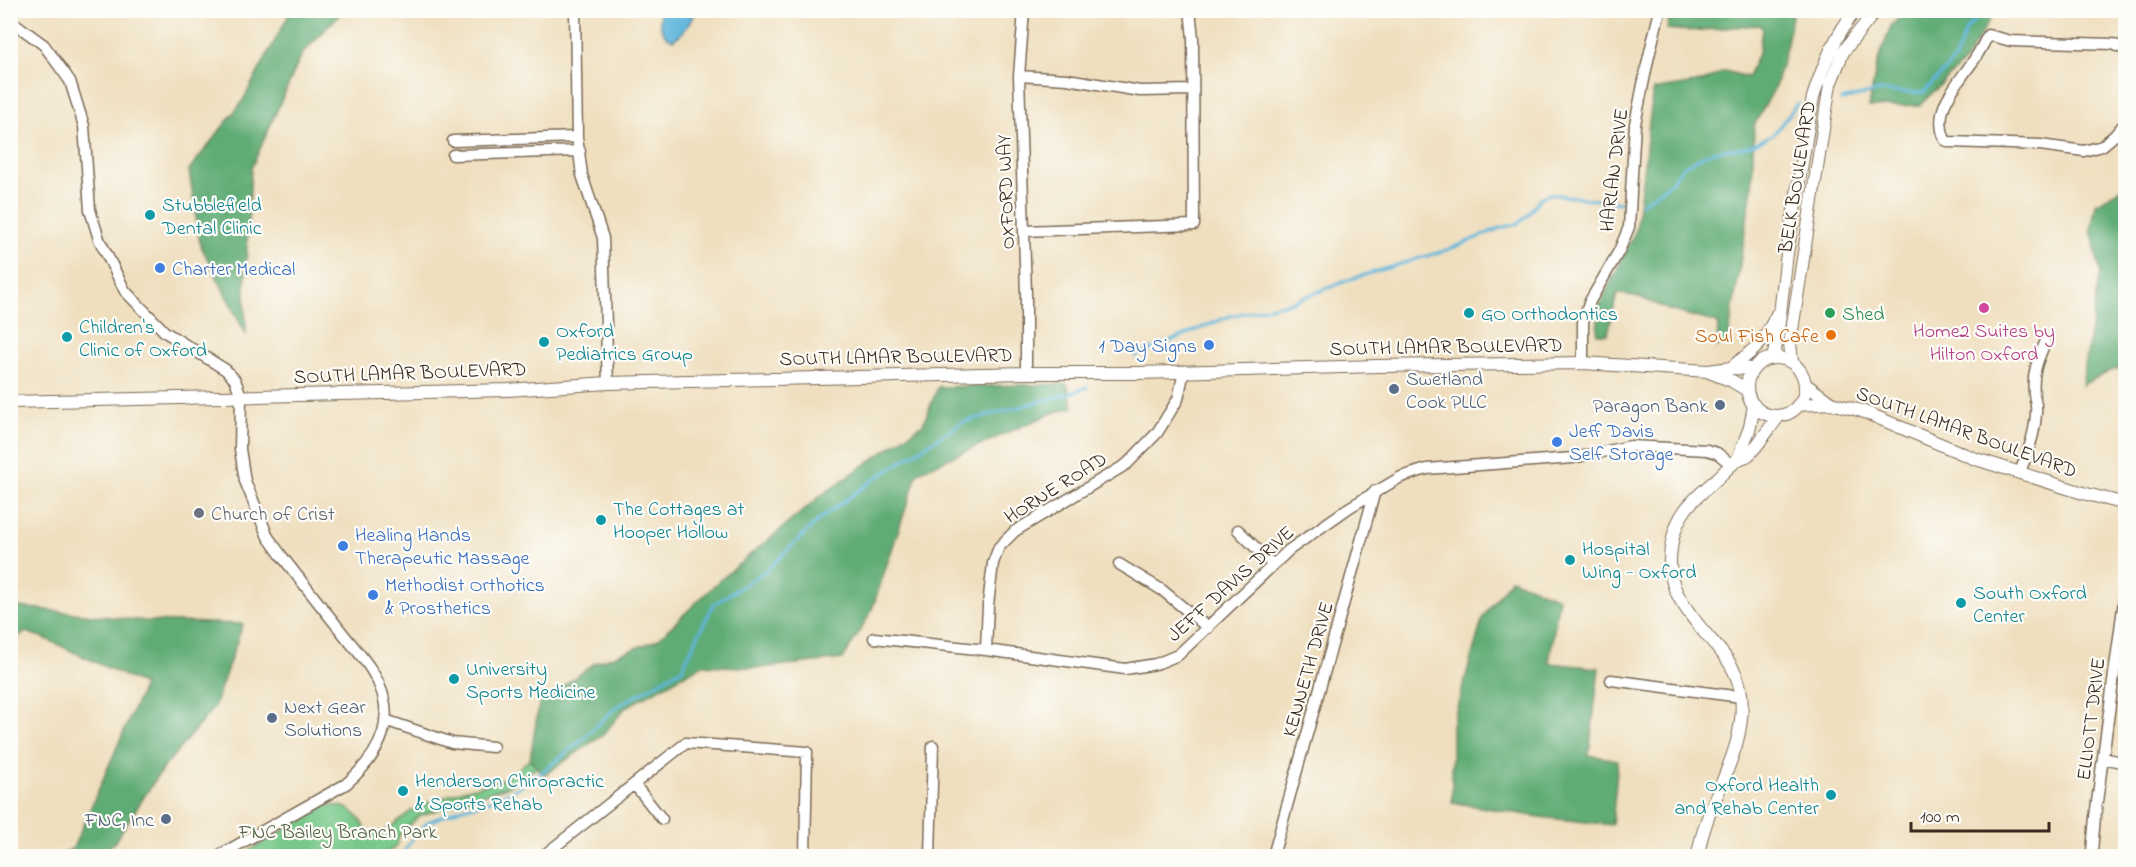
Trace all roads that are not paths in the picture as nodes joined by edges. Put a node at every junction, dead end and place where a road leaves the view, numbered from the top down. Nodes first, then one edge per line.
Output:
1 (575, 10) edge
2 (1024, 10) edge
3 (1190, 10) edge
4 (1660, 10) edge
5 (1856, 10) edge
6 (1876, 10) edge
7 (10, 20) edge
8 (2126, 50) edge
9 (1019, 76) junction
10 (1193, 90) junction
11 (2126, 122) edge
12 (578, 137) junction
13 (453, 141) dead end
14 (580, 151) junction
15 (453, 155) dead end
16 (1024, 231) junction
17 (1782, 302) junction
18 (2044, 343) dead end
19 (1773, 358) junction
20 (1583, 363) junction
21 (1792, 363) junction
22 (1731, 368) junction
23 (1753, 369) junction
24 (1184, 371) junction
25 (1708, 371) junction
26 (1026, 373) junction
27 (608, 383) junction
28 (1805, 384) junction
29 (1747, 390) junction
30 (241, 396) junction
31 (10, 402) edge
32 (1831, 403) junction
33 (1754, 405) junction
34 (1798, 405) junction
35 (1779, 416) junction
36 (1735, 462) junction
37 (2020, 472) junction
38 (1375, 491) junction
39 (2126, 504) edge
40 (1238, 530) dead end
41 (1119, 564) dead end
42 (1273, 565) junction
43 (2126, 585) edge
44 (1208, 628) junction
45 (874, 638) dead end
46 (986, 650) junction
47 (1611, 680) dead end
48 (1742, 697) junction
49 (385, 720) junction
50 (933, 746) dead end
51 (493, 747) dead end
52 (2103, 758) junction
53 (2126, 763) edge
54 (634, 784) junction
55 (662, 819) dead end
56 (218, 856) edge
57 (543, 856) edge
58 (805, 856) edge
59 (930, 856) edge
60 (1273, 856) edge
61 (1698, 856) edge
62 (2094, 856) edge

1 - 12 street
2 - 9 street, OXFORD WAY
3 - 10 street
4 - 20 street, HARLAN DRIVE
5 - 17 street, BELK BOULEVARD
6 - 21 street, BELK BOULEVARD
7 - 30 street
8 - 11 street
9 - 10 street
9 - 16 street, OXFORD WAY
10 - 16 street
12 - 13 street
12 - 14 street
14 - 15 street
14 - 27 street
16 - 26 street, OXFORD WAY
17 - 19 street, BELK BOULEVARD
17 - 22 street
18 - 37 street
19 - 21 street
19 - 23 street
20 - 24 street, SOUTH LAMAR BOULEVARD
20 - 25 street, SOUTH LAMAR BOULEVARD
21 - 28 street, SOUTH LAMAR BOULEVARD
22 - 23 street, SOUTH LAMAR BOULEVARD
22 - 25 street, SOUTH LAMAR BOULEVARD
23 - 29 street
24 - 26 street, SOUTH LAMAR BOULEVARD
24 - 46 street, HORNE ROAD
25 - 29 street, SOUTH LAMAR BOULEVARD
26 - 27 street, SOUTH LAMAR BOULEVARD
27 - 30 street, SOUTH LAMAR BOULEVARD
28 - 32 street, SOUTH LAMAR BOULEVARD
28 - 34 street
29 - 33 street
30 - 31 street, SOUTH LAMAR BOULEVARD
30 - 49 street
32 - 34 street, SOUTH LAMAR BOULEVARD
32 - 37 street, SOUTH LAMAR BOULEVARD
33 - 35 street
33 - 36 street
34 - 35 street, SOUTH LAMAR BOULEVARD
35 - 36 street
36 - 38 street, JEFF DAVIS DRIVE
36 - 48 street
37 - 39 street, SOUTH LAMAR BOULEVARD
38 - 42 street, JEFF DAVIS DRIVE
38 - 60 street, KENNETH DRIVE
40 - 42 street
41 - 44 street
42 - 44 street, JEFF DAVIS DRIVE
43 - 52 street, ELLIOTT DRIVE
44 - 46 street, JEFF DAVIS DRIVE
45 - 46 street, JEFF DAVIS DRIVE
47 - 48 street
48 - 61 street
49 - 51 street
49 - 56 street
50 - 59 street
52 - 53 street
52 - 62 street, ELLIOTT DRIVE
54 - 55 street
54 - 57 street
54 - 58 street

